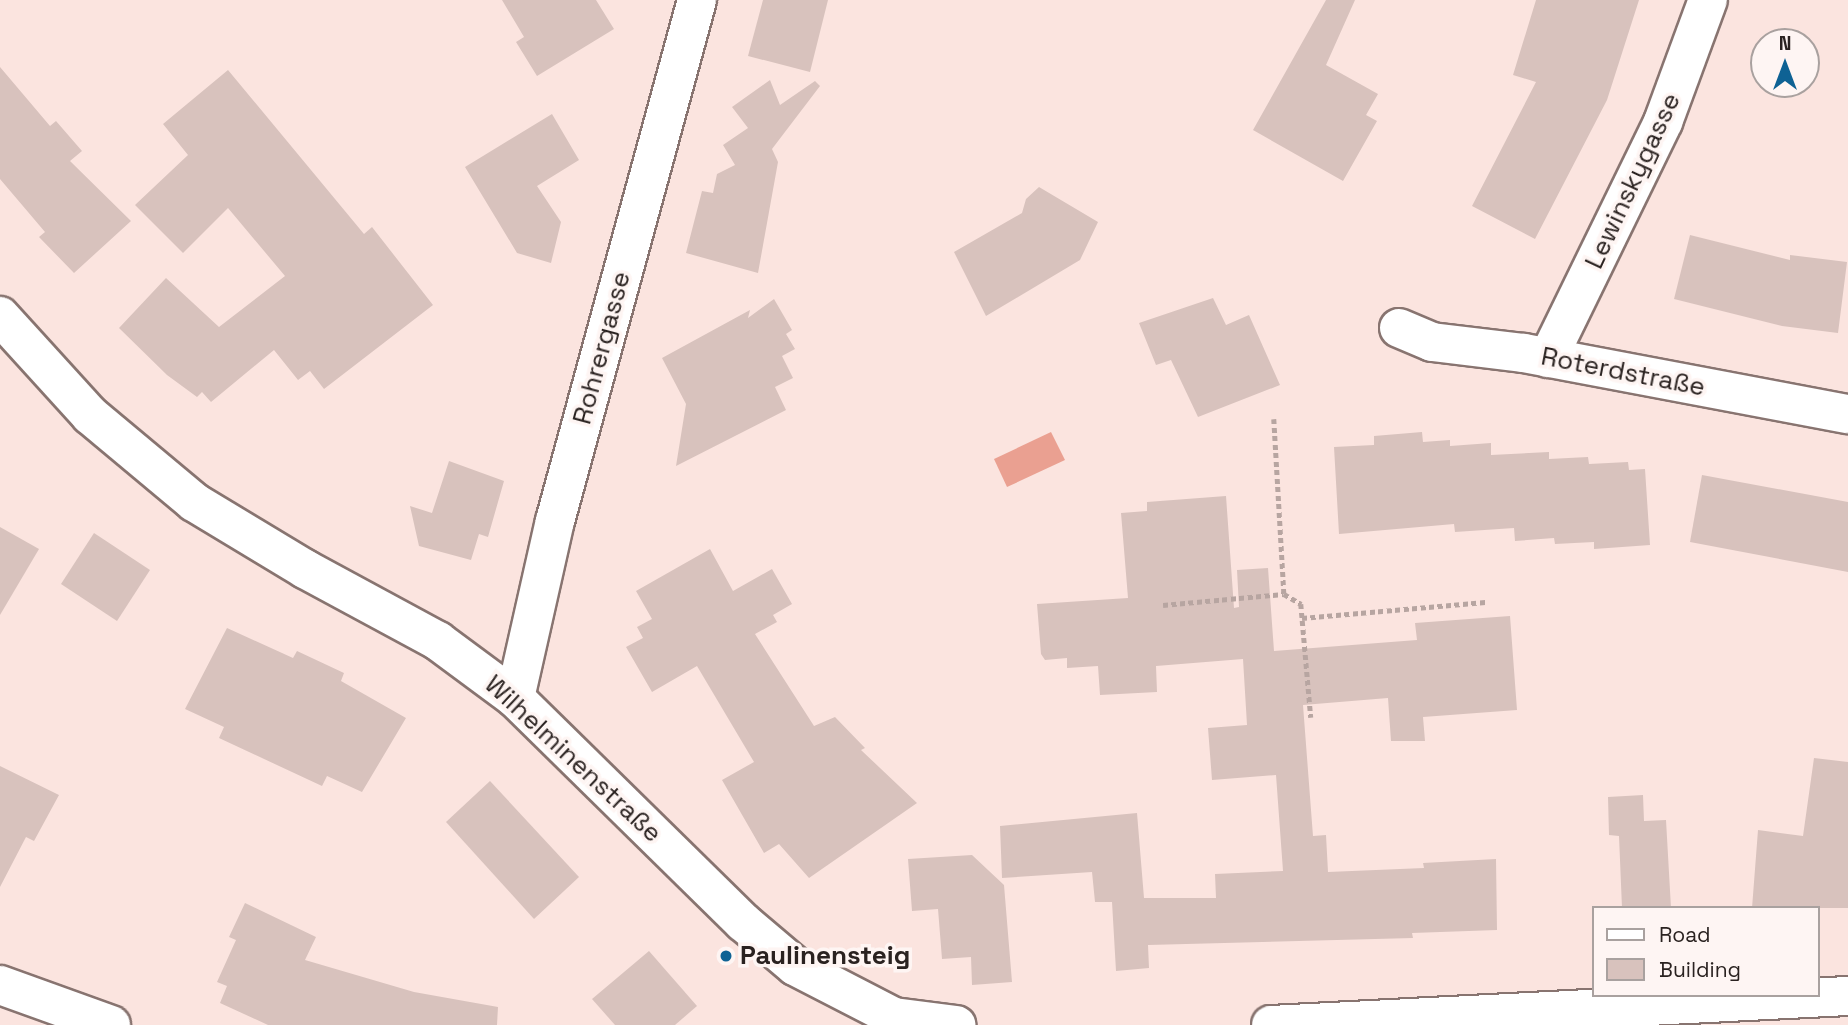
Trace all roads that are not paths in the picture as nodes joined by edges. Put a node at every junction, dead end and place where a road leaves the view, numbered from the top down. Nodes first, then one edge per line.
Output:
1 (697, 0) edge
2 (1708, 0) edge
3 (0, 316) edge
4 (1399, 328) dead end
5 (1548, 358) junction
6 (1848, 414) edge
7 (515, 698) junction
8 (0, 985) edge
9 (1848, 996) edge
10 (1541, 1018) edge
11 (888, 1021) edge
12 (111, 1025) edge
13 (956, 1025) edge
14 (1271, 1025) edge

1 - 7 street, Rohrergasse
2 - 5 street, Lewinskygasse
3 - 7 street, Wilhelminenstraße
4 - 5 street, Roterdstraße
5 - 6 street, Roterdstraße
7 - 11 street, Wilhelminenstraße
8 - 12 street
9 - 10 street
10 - 14 street
11 - 13 street, Wilhelminenstraße

